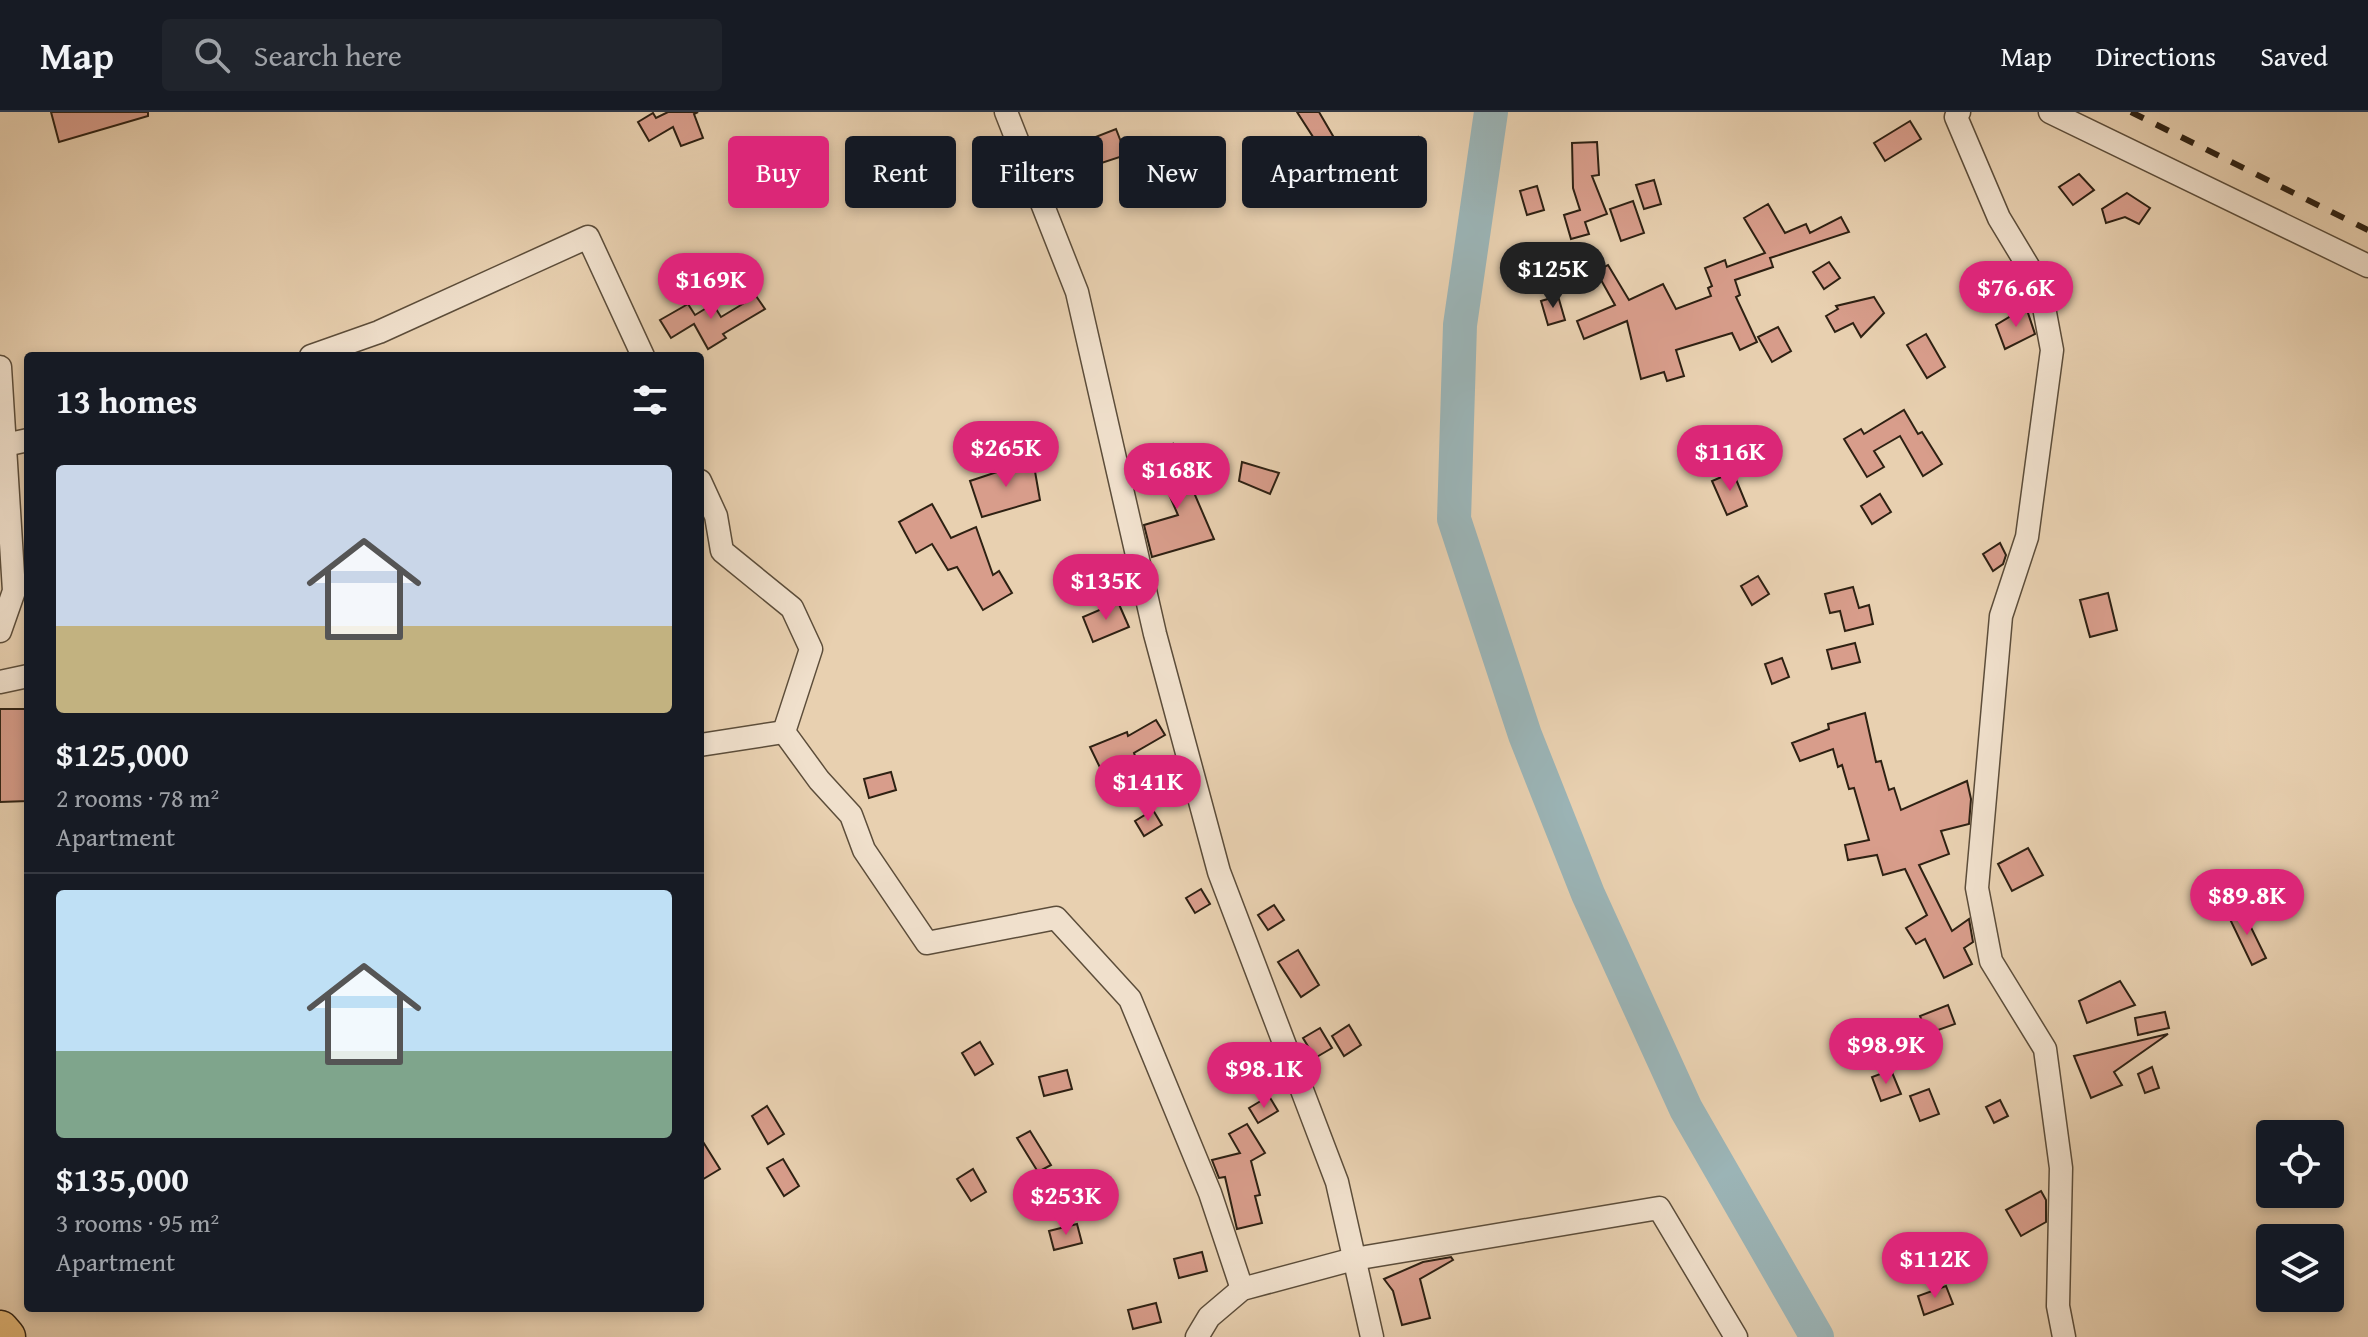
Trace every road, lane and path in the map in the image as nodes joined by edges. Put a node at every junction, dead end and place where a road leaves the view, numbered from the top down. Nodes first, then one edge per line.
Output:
1 (1006, 112) edge
2 (1959, 112) edge
3 (2050, 112) edge
4 (2368, 266) edge
5 (322, 352) edge
6 (641, 352) edge
7 (0, 367) edge
8 (24, 441) edge
9 (5, 445) junction
10 (704, 490) edge
11 (0, 631) edge
12 (24, 677) edge
13 (0, 682) edge
14 (784, 732) junction
15 (704, 744) edge
16 (1354, 1259) junction
17 (1242, 1289) junction
18 (0, 1330) edge
19 (6, 1337) edge
20 (1197, 1337) edge
21 (1372, 1337) edge
22 (1736, 1337) edge
23 (2064, 1337) edge

1 - 16 street
2 - 23 street
3 - 4 street
5 - 6 street
7 - 9 street
8 - 9 street
9 - 11 street
10 - 14 street
12 - 13 street
14 - 15 street
14 - 17 street
16 - 17 street
16 - 21 street
16 - 22 street
17 - 20 street
18 - 19 highway

